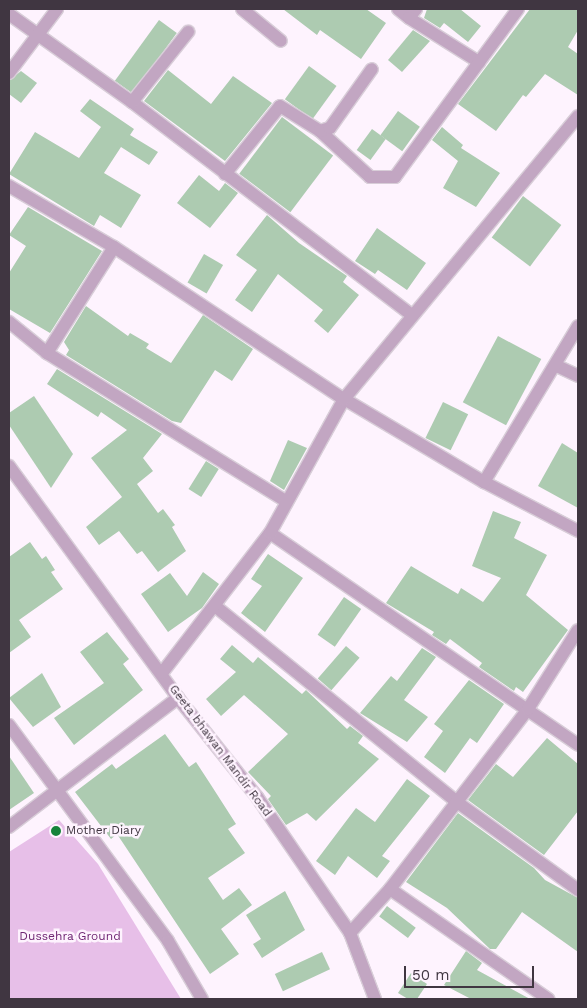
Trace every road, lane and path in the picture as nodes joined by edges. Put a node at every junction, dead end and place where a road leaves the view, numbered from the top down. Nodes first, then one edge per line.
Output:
1 (57, 9) edge
2 (242, 9) edge
3 (398, 9) edge
4 (518, 9) edge
5 (413, 13) edge
6 (9, 14) edge
7 (188, 32) dead end
8 (37, 35) junction
9 (281, 41) dead end
10 (479, 62) junction
11 (372, 68) dead end
12 (9, 73) edge
13 (132, 102) junction
14 (578, 116) edge
15 (320, 131) junction
16 (573, 132) edge
17 (225, 174) junction
18 (9, 186) edge
19 (114, 247) junction
20 (412, 315) junction
21 (9, 322) edge
22 (578, 326) edge
23 (46, 353) junction
24 (557, 366) junction
25 (578, 376) edge
26 (344, 399) junction
27 (9, 466) edge
28 (484, 482) junction
29 (286, 501) junction
30 (578, 531) edge
31 (270, 533) junction
32 (215, 606) junction
33 (578, 630) edge
34 (162, 673) junction
35 (178, 698) junction
36 (528, 709) junction
37 (9, 725) edge
38 (578, 745) edge
39 (56, 792) junction
40 (457, 802) junction
41 (9, 827) edge
42 (390, 889) junction
43 (578, 890) edge
44 (350, 933) junction
45 (202, 999) edge
46 (375, 999) edge
47 (548, 999) edge

1 - 8 street
2 - 9 street
3 - 5 street
4 - 10 street
5 - 10 street
6 - 8 street
7 - 13 street
8 - 12 street
8 - 13 street
10 - 15 street
11 - 15 street
13 - 17 street
14 - 16 street
15 - 17 street
16 - 20 street
17 - 20 street
18 - 19 street
19 - 23 street
19 - 26 street
20 - 26 street
21 - 23 street
22 - 24 street
23 - 29 street
24 - 25 street
24 - 28 street
26 - 28 street
26 - 29 street
27 - 34 street, Geeta bhawan Mandir Road
28 - 30 street
29 - 31 street
31 - 32 street
31 - 36 street
32 - 34 street
32 - 40 street
33 - 36 street
34 - 35 street, Geeta bhawan Mandir Road
35 - 39 street
35 - 44 street, Geeta bhawan Mandir Road
36 - 38 street
36 - 40 street
37 - 39 street
39 - 41 street
39 - 45 street
40 - 42 street
40 - 43 street
42 - 44 street
42 - 47 street
44 - 46 street, Geeta bhawan Mandir Road

